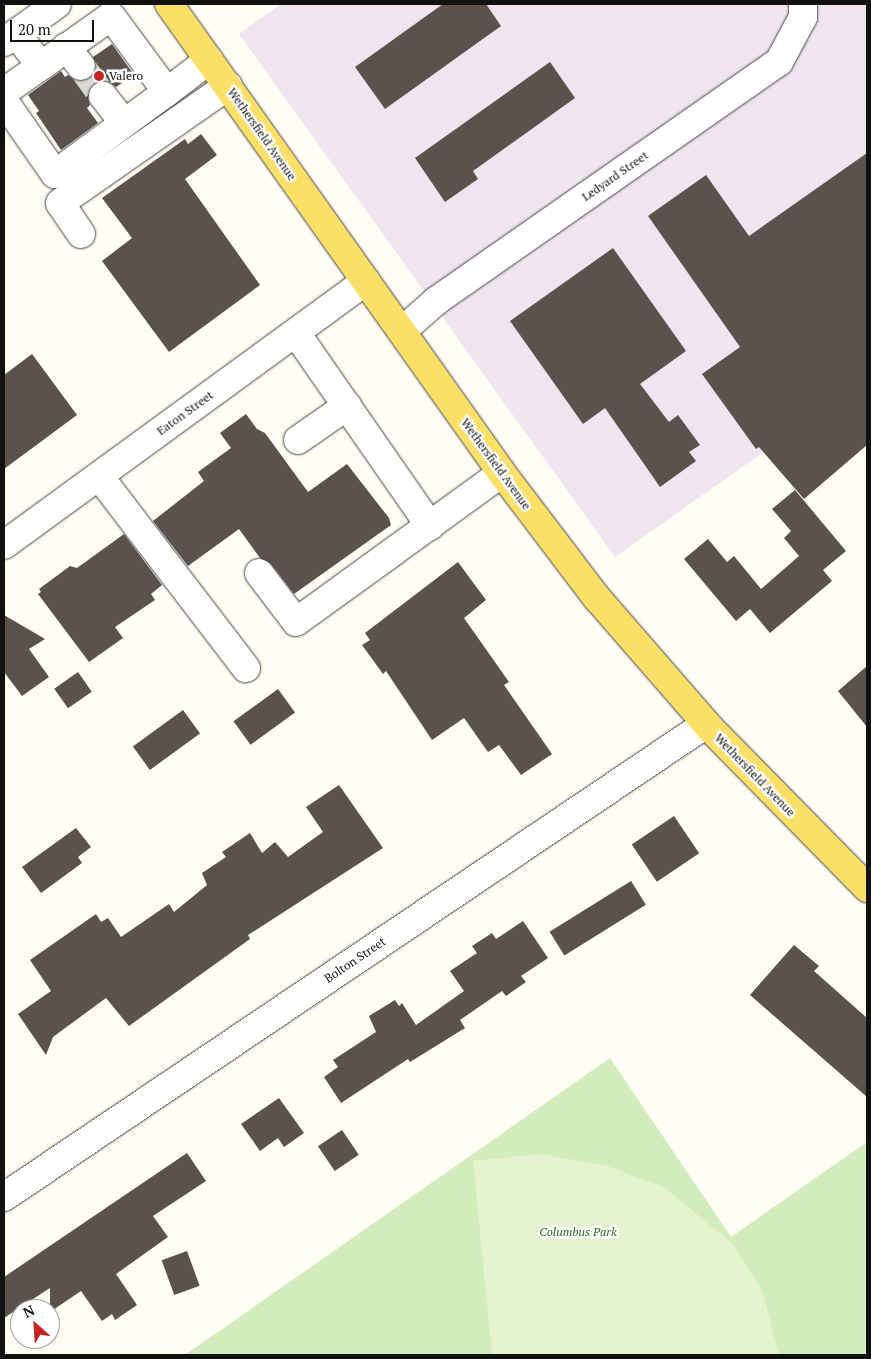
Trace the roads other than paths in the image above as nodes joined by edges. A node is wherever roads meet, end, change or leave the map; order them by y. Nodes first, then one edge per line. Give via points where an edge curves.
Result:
1 (57, 4) edge
2 (169, 4) edge
3 (803, 4) edge
4 (119, 10) edge
5 (10, 38) edge
6 (209, 60) junction
7 (41, 66) junction
8 (228, 86) junction
9 (4, 92) edge
10 (167, 92) junction
11 (103, 96) tunnel mouth
12 (4, 101) edge
13 (124, 123) junction
14 (81, 234) dead end
15 (366, 282) junction
16 (402, 331) junction
17 (296, 333) junction
18 (347, 406) junction
19 (298, 440) dead end
20 (502, 473) junction
21 (99, 476) junction
22 (430, 526) junction
23 (4, 545) edge
24 (259, 573) dead end
25 (246, 668) dead end
26 (706, 724) junction
27 (867, 888) edge
28 (4, 1198) edge

1 - 5 street
2 - 6 main road, Wethersfield Avenue
3 - 16 street, Ledyard Street via 803,17 779,62 436,301
4 - 7 street via 74,56
4 - 10 street
5 - 7 street
6 - 8 main road, Wethersfield Avenue
6 - 10 street
7 - 9 street
8 - 14 street via 60,203
8 - 15 main road, Wethersfield Avenue
10 - 13 street
11 - 13 street
12 - 13 street via 55,174
15 - 16 main road, Wethersfield Avenue
15 - 17 street, Eaton Street
16 - 20 main road, Wethersfield Avenue
17 - 18 street
17 - 21 street, Eaton Street
18 - 19 street
18 - 22 street
20 - 22 street
20 - 26 main road, Wethersfield Avenue via 598,598
21 - 23 street, Eaton Street
21 - 25 street
22 - 24 street via 296,622
26 - 27 main road, Wethersfield Avenue
26 - 28 street, Bolton Street

